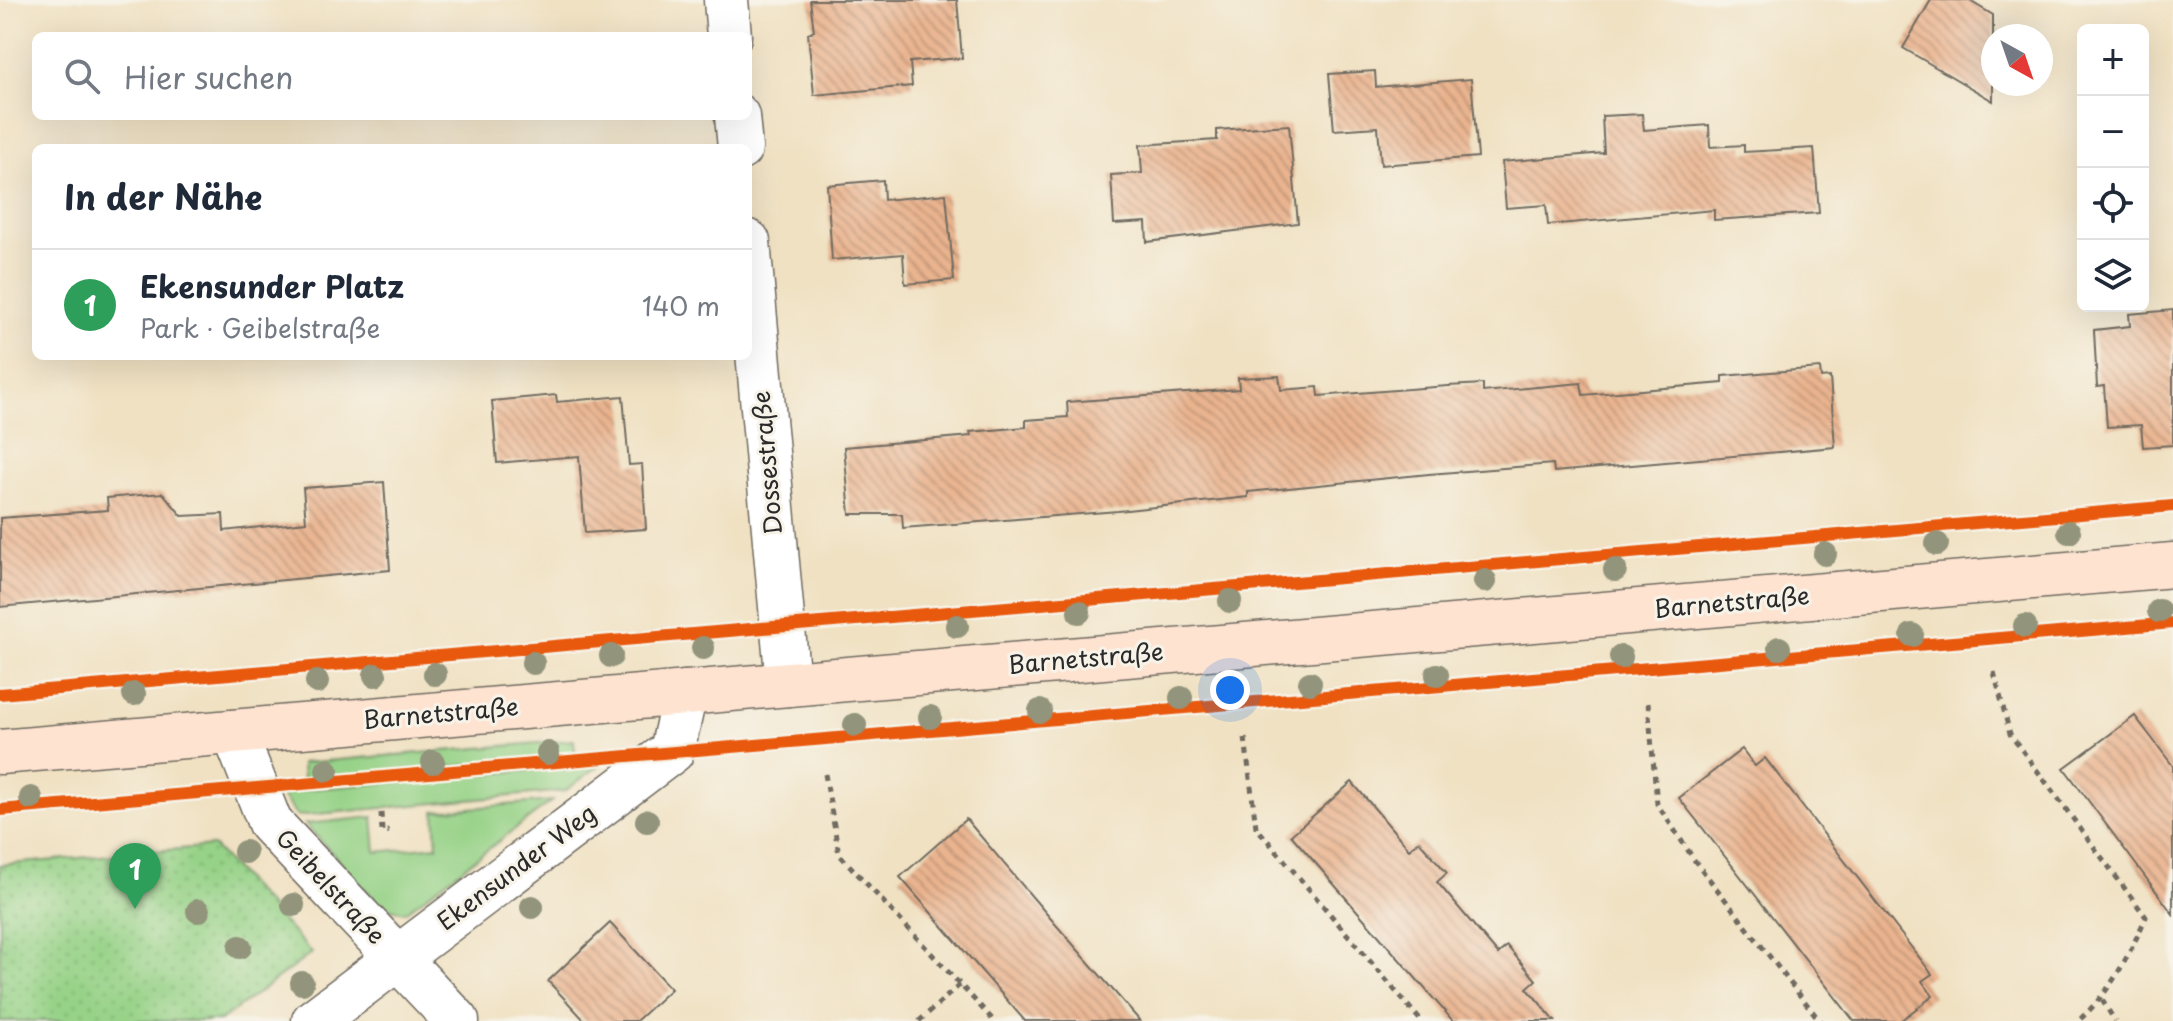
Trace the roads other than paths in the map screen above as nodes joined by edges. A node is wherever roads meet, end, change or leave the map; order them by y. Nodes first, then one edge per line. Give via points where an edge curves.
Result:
1 (726, 0) edge
2 (729, 32) edge
3 (737, 120) edge
4 (740, 144) edge
5 (752, 286) edge
6 (2173, 565) edge
7 (788, 684) junction
8 (685, 693) junction
9 (234, 732) junction
10 (0, 752) edge
11 (398, 959) junction
12 (314, 1021) edge
13 (457, 1021) edge

1 - 2 street
3 - 4 street
5 - 7 street, Dossestraße
6 - 7 street, Barnetstraße
7 - 8 street, Barnetstraße
8 - 9 street, Barnetstraße
8 - 11 street, Ekensunder Weg via 672,751
9 - 10 street, Barnetstraße
9 - 11 street, Geibelstraße via 270,823
11 - 12 street, Ekensunder Weg
11 - 13 street, Geibelstraße

